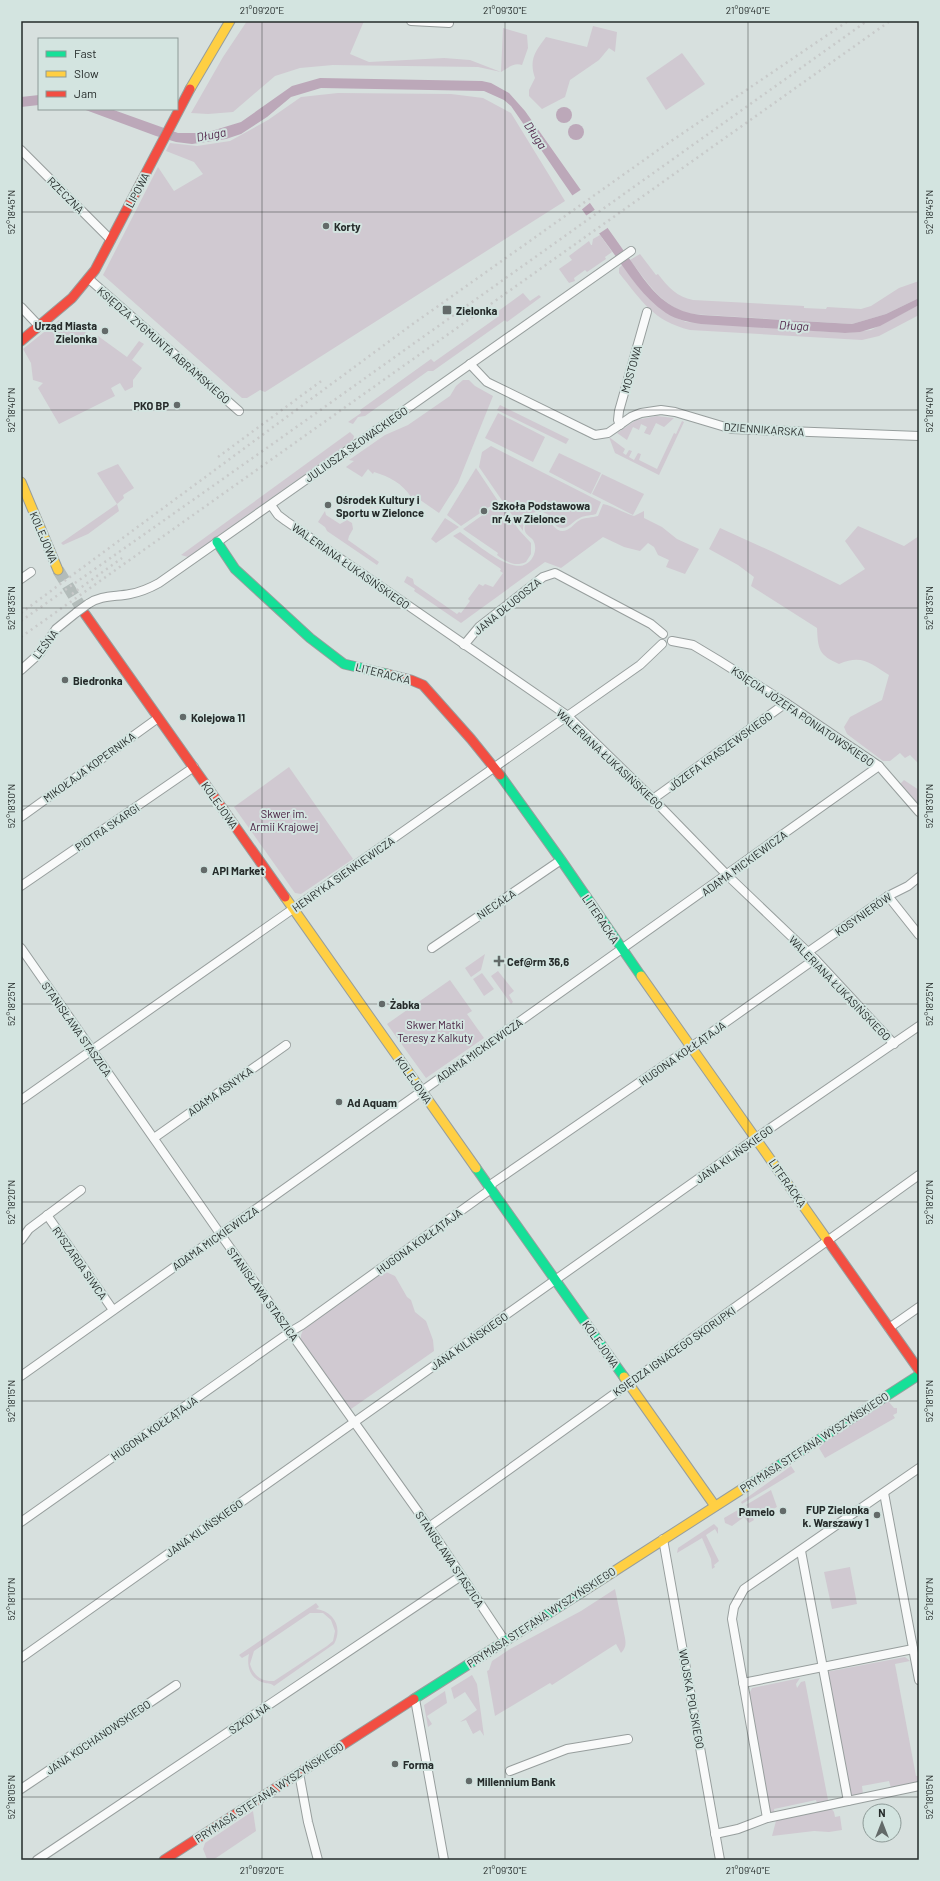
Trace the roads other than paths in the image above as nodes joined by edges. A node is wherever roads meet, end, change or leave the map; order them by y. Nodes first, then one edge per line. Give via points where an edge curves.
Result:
1 (230, 21) edge
2 (411, 21) edge
3 (449, 23) dead end
4 (21, 150) edge
5 (111, 240) junction
6 (631, 250) dead end
7 (89, 279) junction
8 (21, 307) edge
9 (647, 312) dead end
10 (39, 326) junction
11 (21, 341) edge
12 (470, 364) junction
13 (239, 411) dead end
14 (620, 425) junction
15 (919, 436) edge
16 (21, 482) edge
17 (271, 505) junction
18 (217, 542) junction
19 (58, 570) tunnel mouth
20 (31, 572) dead end
21 (21, 579) edge
22 (88, 604) joint
23 (81, 613) junction
24 (663, 634) junction
25 (672, 640) junction
26 (464, 644) junction
27 (662, 644) junction
28 (21, 670) edge
29 (786, 703) junction
30 (568, 716) junction
31 (158, 718) junction
32 (879, 766) junction
33 (194, 767) junction
34 (495, 768) junction
35 (654, 799) junction
36 (919, 812) edge
37 (21, 816) edge
38 (561, 860) junction
39 (727, 875) junction
40 (919, 877) edge
41 (21, 886) edge
42 (888, 896) junction
43 (294, 908) junction
44 (919, 936) edge
45 (21, 948) edge
46 (432, 948) dead end
47 (622, 950) junction
48 (808, 952) junction
49 (24, 958) edge
50 (814, 959) junction
51 (919, 1026) edge
52 (894, 1044) junction
53 (286, 1045) dead end
54 (691, 1047) junction
55 (92, 1050) junction
56 (422, 1091) junction
57 (21, 1100) edge
58 (154, 1138) junction
59 (756, 1138) junction
60 (919, 1174) edge
61 (490, 1187) junction
62 (81, 1190) dead end
63 (47, 1215) junction
64 (221, 1235) junction
65 (21, 1240) edge
66 (828, 1241) junction
67 (556, 1281) junction
68 (919, 1307) edge
69 (113, 1310) junction
70 (889, 1328) junction
71 (290, 1332) junction
72 (919, 1370) edge
73 (919, 1375) edge
74 (21, 1376) edge
75 (628, 1383) junction
76 (355, 1421) junction
77 (919, 1468) edge
78 (884, 1493) junction
79 (715, 1506) junction
80 (21, 1522) edge
81 (429, 1527) junction
82 (663, 1539) junction
83 (801, 1551) junction
84 (461, 1576) junction
85 (505, 1641) junction
86 (916, 1654) edge
87 (21, 1658) edge
88 (824, 1668) junction
89 (919, 1680) edge
90 (743, 1683) junction
91 (176, 1685) dead end
92 (415, 1699) junction
93 (628, 1739) dead end
94 (510, 1771) dead end
95 (299, 1773) junction
96 (919, 1786) edge
97 (21, 1789) edge
98 (846, 1801) junction
99 (767, 1818) junction
100 (715, 1834) junction
101 (37, 1860) edge
102 (164, 1860) edge
103 (318, 1860) edge
104 (444, 1860) edge
105 (720, 1860) edge

1 - 5 street, LIPOWA via 174,119
2 - 3 street
4 - 5 street, RZECZNA
5 - 7 street, LIPOWA
6 - 12 street, JULIUSZA SŁOWACKIEGO
7 - 10 street, LIPOWA via 72,298
7 - 13 street, KSIĘDZA ZYGMUNTA ABRAMSKIEGO
8 - 10 street
9 - 14 street, MOSTOWA via 619,411
10 - 11 street, LIPOWA
12 - 14 street, DZIENNIKARSKA via 487,382 592,434 604,434
12 - 17 street, JULIUSZA SŁOWACKIEGO
14 - 15 street, DZIENNIKARSKA via 641,413 661,410 732,428
16 - 19 street, KOLEJOWA
17 - 18 street, JULIUSZA SŁOWACKIEGO
17 - 26 street, WALERIANA ŁUKASIŃSKIEGO via 286,521
18 - 22 street, JULIUSZA SŁOWACKIEGO via 159,583 144,590 108,596
18 - 34 street, LITERACKA via 235,569 310,638 344,664 423,685
20 - 21 street
22 - 23 street, LEŚNA, bridge
23 - 28 street, LEŚNA via 56,629 40,653
23 - 31 street, KOLEJOWA
24 - 25 street via 669,634
24 - 26 street, JANA DŁUGOSZA via 651,624 555,574 543,577 479,627
24 - 27 street via 660,639
25 - 27 street via 668,645
25 - 29 street, KSIĘCIA JÓZEFA PONIATOWSKIEGO via 699,648
26 - 30 street, WALERIANA ŁUKASIŃSKIEGO
27 - 30 street, HENRYKA SIENKIEWICZA via 640,665
29 - 32 street, KSIĘCIA JÓZEFA PONIATOWSKIEGO
29 - 35 street, JÓZEFA KRASZEWSKIEGO
30 - 34 street, HENRYKA SIENKIEWICZA
30 - 35 street, WALERIANA ŁUKASIŃSKIEGO
31 - 33 street, KOLEJOWA
31 - 37 street, MIKOŁAJA KOPERNIKA
32 - 36 street, KSIĘCIA JÓZEFA PONIATOWSKIEGO
32 - 39 street, ADAMA MICKIEWICZA
33 - 41 street, PIOTRA SKARGI
33 - 43 street, KOLEJOWA
34 - 38 street, LITERACKA
34 - 43 street, HENRYKA SIENKIEWICZA
35 - 39 street, WALERIANA ŁUKASIŃSKIEGO
38 - 46 street, NIECAŁA
38 - 47 street, LITERACKA
39 - 47 street, ADAMA MICKIEWICZA
39 - 48 street, WALERIANA ŁUKASIŃSKIEGO
40 - 42 street, KOSYNIERÓW
42 - 44 street
42 - 48 street, KOSYNIERÓW
43 - 55 street, HENRYKA SIENKIEWICZA
43 - 56 street, KOLEJOWA
45 - 49 street, STANISŁAWA STASZICA
47 - 54 street, LITERACKA
47 - 56 street, ADAMA MICKIEWICZA
48 - 50 street, WALERIANA ŁUKASIŃSKIEGO
49 - 55 street, STANISŁAWA STASZICA
50 - 52 street, WALERIANA ŁUKASIŃSKIEGO
50 - 54 street, HUGONA KOŁŁĄTAJA
51 - 52 street, JANA KILIŃSKIEGO
52 - 59 street, JANA KILIŃSKIEGO
53 - 58 street, ADAMA ASNYKA
54 - 59 street, LITERACKA
54 - 61 street, HUGONA KOŁŁĄTAJA
55 - 57 street, HENRYKA SIENKIEWICZA
55 - 58 street, STANISŁAWA STASZICA
56 - 61 street, KOLEJOWA
56 - 64 street, ADAMA MICKIEWICZA
58 - 64 street, STANISŁAWA STASZICA
59 - 66 street, LITERACKA
59 - 67 street, JANA KILIŃSKIEGO
60 - 66 street, KSIĘDZA IGNACEGO SKORUPKI
61 - 67 street, KOLEJOWA
61 - 71 street, HUGONA KOŁŁĄTAJA via 474,1202
62 - 63 street
63 - 65 street via 28,1228
63 - 69 street, RYSZARDA SIWCA
64 - 69 street, ADAMA MICKIEWICZA
64 - 71 street, STANISŁAWA STASZICA
66 - 70 street, LITERACKA
66 - 75 street, KSIĘDZA IGNACEGO SKORUPKI
67 - 75 street, KOLEJOWA
67 - 76 street, JANA KILIŃSKIEGO
68 - 70 street
69 - 74 street, ADAMA MICKIEWICZA
70 - 72 street, LITERACKA
71 - 76 street, STANISŁAWA STASZICA
71 - 80 street, HUGONA KOŁŁĄTAJA
73 - 79 street, PRYMASA STEFANA WYSZYŃSKIEGO
75 - 79 street, KOLEJOWA
75 - 81 street, KSIĘDZA IGNACEGO SKORUPKI
76 - 81 street, STANISŁAWA STASZICA
76 - 87 street, JANA KILIŃSKIEGO
77 - 78 street
78 - 83 street
78 - 86 street
79 - 82 street, PRYMASA STEFANA WYSZYŃSKIEGO
81 - 84 street, STANISŁAWA STASZICA
82 - 85 street, PRYMASA STEFANA WYSZYŃSKIEGO
82 - 100 street, WOJSKA POLSKIEGO
83 - 88 street
83 - 90 street via 744,1589 734,1607 732,1619
84 - 85 street, STANISŁAWA STASZICA
84 - 101 street, SZKOLNA
85 - 92 street, PRYMASA STEFANA WYSZYŃSKIEGO
86 - 88 street
86 - 89 street
88 - 90 street
88 - 98 street
90 - 99 street
91 - 97 street, JANA KOCHANOWSKIEGO
92 - 95 street, PRYMASA STEFANA WYSZYŃSKIEGO
92 - 104 street
93 - 94 street via 567,1749
95 - 102 street, PRYMASA STEFANA WYSZYŃSKIEGO
95 - 103 street
96 - 98 street
98 - 99 street
99 - 100 street
100 - 105 street, WOJSKA POLSKIEGO

